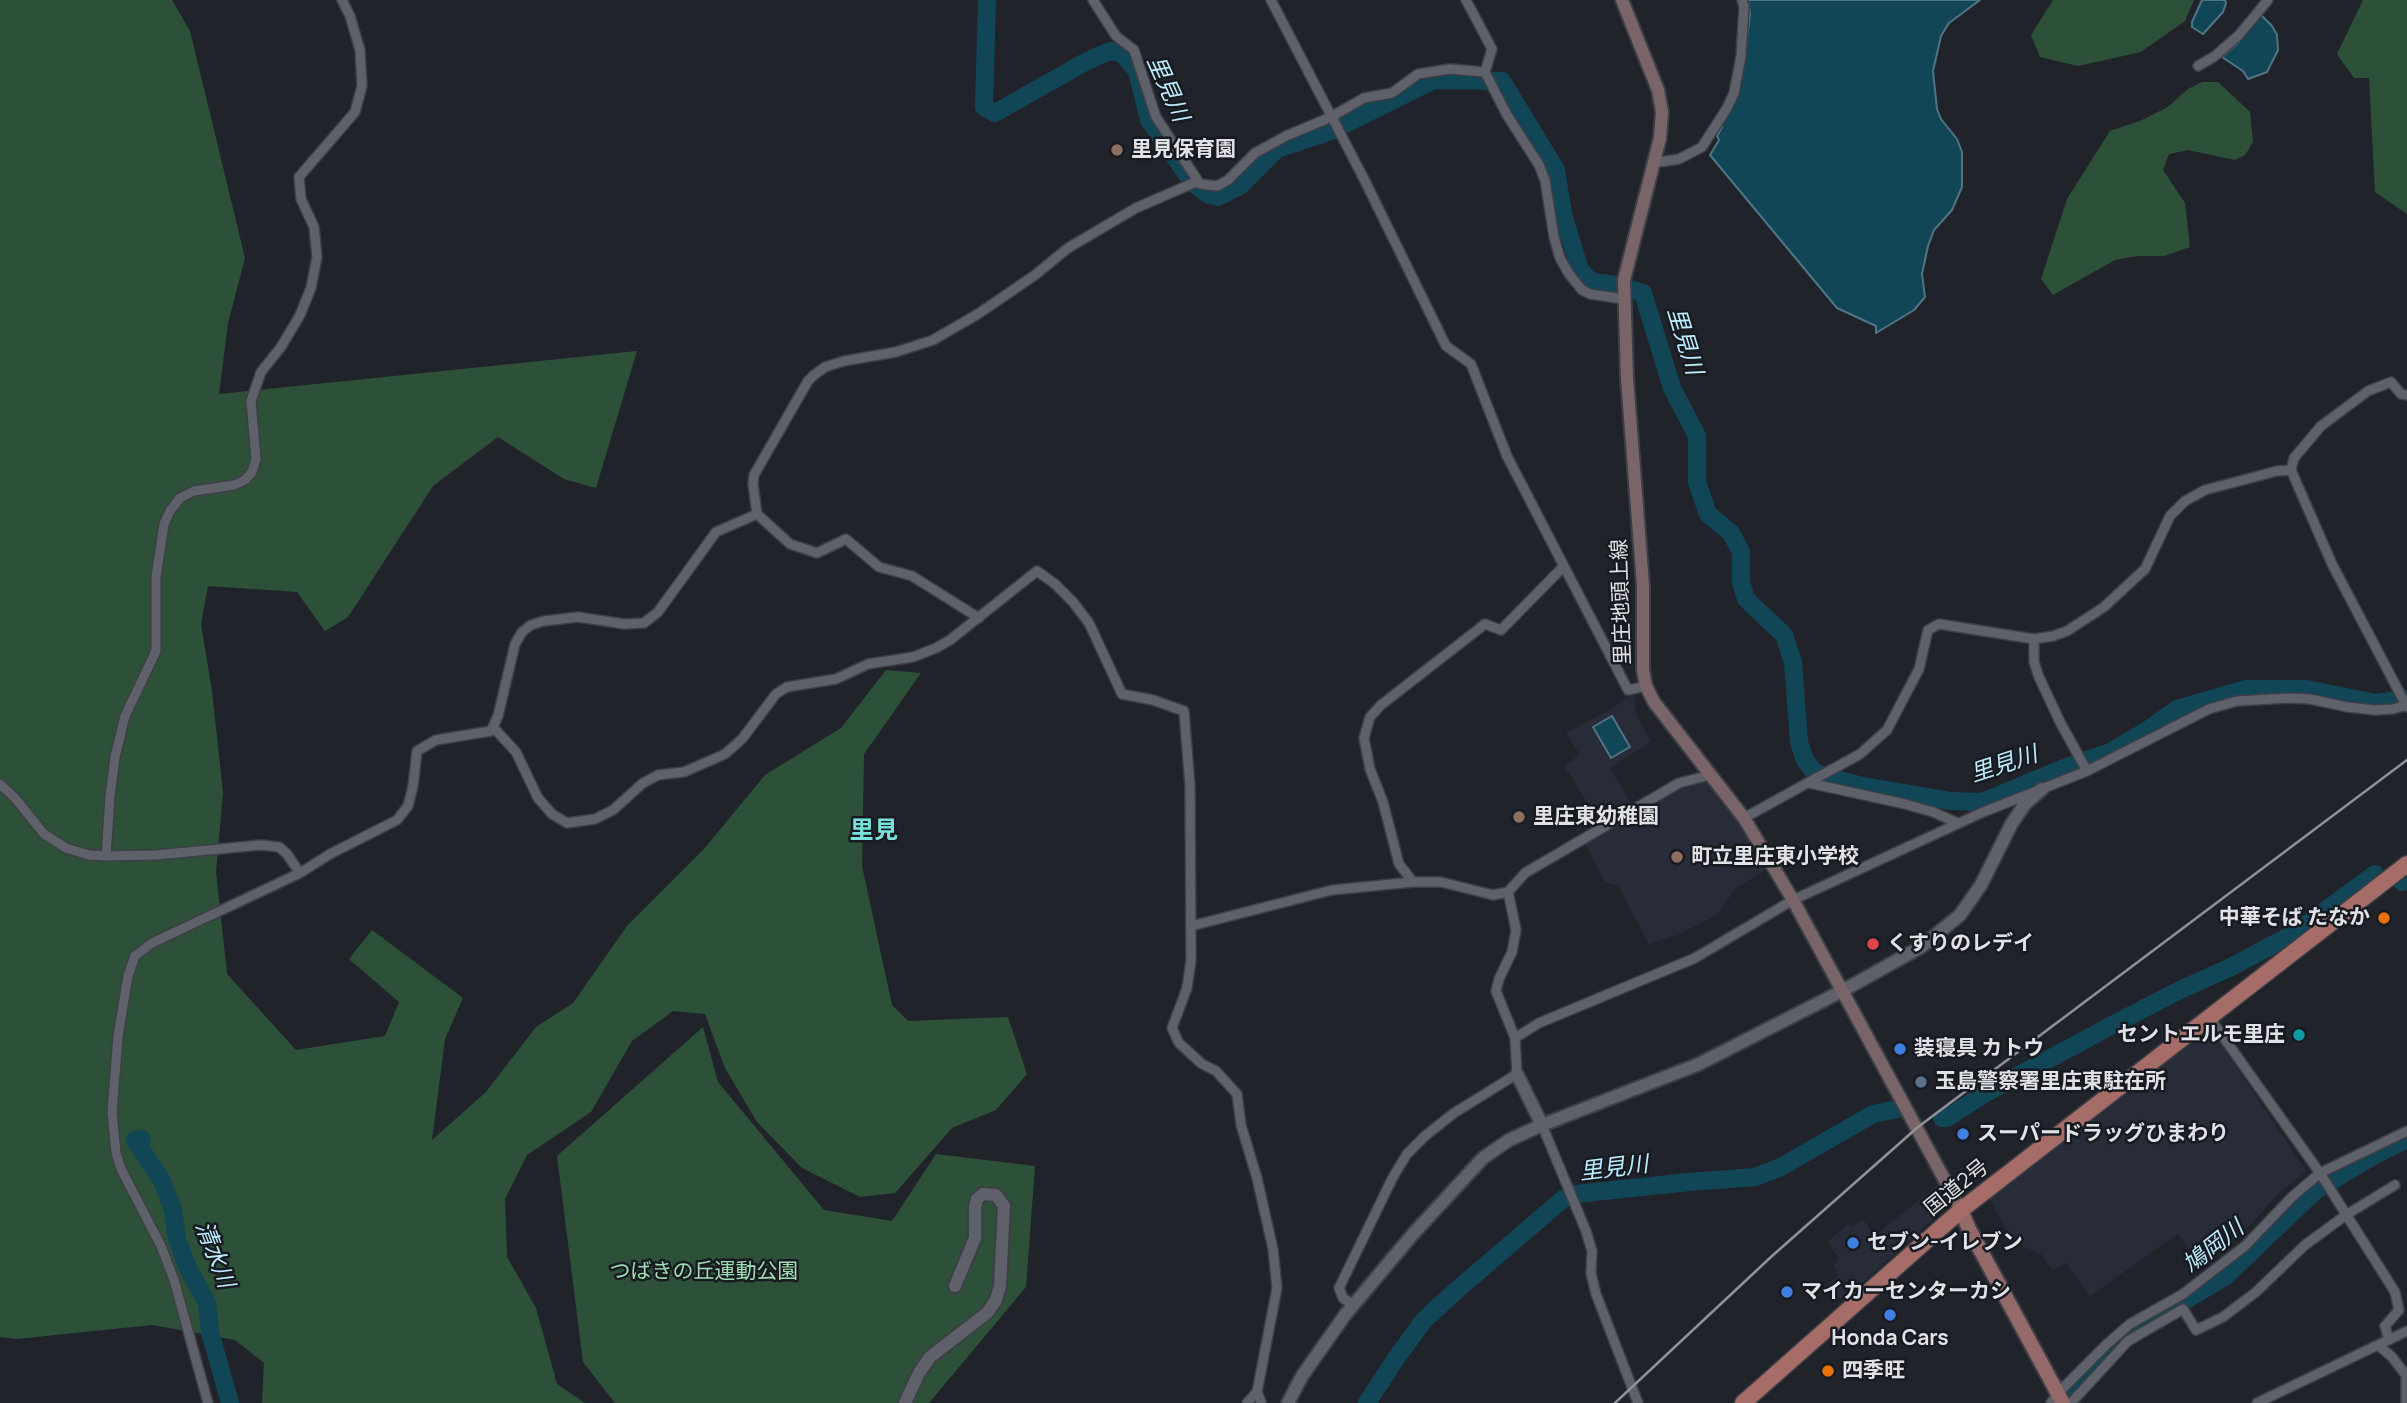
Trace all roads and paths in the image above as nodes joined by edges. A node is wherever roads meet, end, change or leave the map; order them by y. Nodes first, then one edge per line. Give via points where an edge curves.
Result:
1 (342, 0) edge
2 (1093, 0) edge
3 (1271, 0) edge
4 (1466, 0) edge
5 (1622, 0) edge
6 (1742, 0) edge
7 (2268, 0) edge
8 (2198, 65) dead end
9 (1485, 73) junction
10 (1331, 117) junction
11 (1653, 163) junction
12 (1198, 181) junction
13 (1624, 291) junction
14 (2407, 395) edge
15 (2291, 470) junction
16 (757, 514) junction
17 (1563, 567) junction
18 (979, 618) junction
19 (2034, 639) junction
20 (1646, 686) junction
21 (2407, 706) edge
22 (493, 727) junction
23 (2087, 771) junction
24 (1710, 775) junction
25 (1811, 782) junction
26 (0, 784) edge
27 (2042, 789) junction
28 (1744, 818) junction
29 (1958, 823) junction
30 (106, 856) junction
31 (2407, 864) edge
32 (300, 873) junction
33 (1413, 882) junction
34 (1508, 892) junction
35 (1793, 900) junction
36 (1191, 926) junction
37 (1842, 991) junction
38 (2209, 1017) junction
39 (1515, 1038) junction
40 (1517, 1074) junction
41 (1542, 1125) junction
42 (2407, 1131) edge
43 (2320, 1173) junction
44 (2395, 1185) dead end
45 (1961, 1210) junction
46 (2346, 1215) junction
47 (955, 1286) dead end
48 (1353, 1306) junction
49 (2407, 1331) edge
50 (2389, 1340) junction
51 (2378, 1345) junction
52 (1257, 1392) junction
53 (2057, 1400) edge
54 (208, 1403) edge
55 (905, 1403) edge
56 (1247, 1403) edge
57 (1261, 1403) edge
58 (1287, 1403) edge
59 (1638, 1403) edge
60 (1743, 1403) edge
61 (2071, 1403) edge
62 (2258, 1403) edge
63 (2406, 1403) edge

1 - 30 street via 360,50 362,86 355,112 299,177 301,199 314,227 317,257 311,288 281,347 261,372 251,401 256,458 252,472 234,485 194,491 180,498 164,524 156,577 156,652 124,716 115,757
2 - 12 street via 1116,36 1134,50 1156,117
3 - 10 street
4 - 9 street via 1492,49
5 - 11 main road, 里庄地頭上線 via 1661,102 1660,138
6 - 11 street via 1741,56 1727,108 1702,147 1679,159
7 - 8 street via 2239,35
9 - 10 street via 1450,69 1418,74 1392,93 1364,98
9 - 13 street via 1539,165 1554,237 1569,274 1590,294
10 - 12 street via 1255,153 1217,186
10 - 17 street via 1446,346 1471,364 1507,456
11 - 13 main road, 里庄地頭上線
12 - 16 street via 1136,208 1068,248 978,314 933,340 844,361 814,375 754,475
13 - 20 main road, 里庄地頭上線
14 - 15 street via 2391,382 2368,391 2321,426 2294,458
15 - 19 street via 2205,490 2185,501 2170,516 2146,569 2128,587 2067,631
15 - 21 street via 2332,564
16 - 18 street via 790,544 817,553 846,539 879,567 912,576
16 - 22 street via 716,532 658,612 644,623 578,617 544,621 522,632
17 - 20 street via 1628,690
17 - 33 street via 1502,629 1485,624 1370,717 1364,738 1370,769 1399,864
18 - 22 street via 950,640 914,657 869,664 836,679 787,687 725,754 692,769 658,775 595,819 567,823 552,814 538,798 516,752
18 - 36 street via 1037,571 1073,601 1089,623 1122,694 1184,712 1190,786
19 - 23 street via 2039,677
19 - 25 street via 1939,624 1928,630 1919,669 1887,730 1860,754
20 - 24 main road, 里庄地頭上線
21 - 23 street via 2375,710 2310,699 2238,701 2193,716
22 - 32 street via 436,740 416,751 408,806 397,820
23 - 27 street
24 - 28 main road, 里庄地頭上線
24 - 34 street via 1667,790 1525,873
25 - 28 street
25 - 29 street via 1905,804
26 - 30 street via 44,834 66,848
27 - 29 street
27 - 37 street via 2012,822 1981,885 1960,915 1921,947
28 - 35 main road, 里庄地頭上線
29 - 35 street
30 - 32 street via 261,845 279,847
31 - 38 highway, 国道2号
32 - 54 street via 152,943 135,956 128,976 112,1112 117,1153 174,1280
33 - 34 street via 1441,882 1493,895
33 - 36 street via 1332,890
34 - 39 street via 1516,930 1496,991
35 - 37 main road, 里庄地頭上線
35 - 39 street via 1695,958 1539,1023
36 - 52 street via 1189,977 1172,1027 1179,1043 1237,1094 1273,1250 1277,1288
37 - 41 street via 1699,1064
37 - 45 main road, 里庄地頭上線
38 - 43 street
38 - 45 highway, 国道2号
39 - 40 street
40 - 41 street
40 - 48 street via 1454,1113 1408,1154 1339,1288
41 - 48 street via 1483,1158
41 - 59 street via 1586,1231 1596,1294
42 - 43 street
43 - 46 street
43 - 53 street via 2245,1246 2183,1294 2130,1324
44 - 46 street
45 - 53 main road
45 - 60 highway, 国道2号
46 - 50 street via 2395,1292 2399,1310 2385,1326
46 - 61 street via 2305,1244 2223,1317 2196,1331 2183,1309 2128,1340
47 - 55 street via 975,1238 977,1199 983,1194 996,1195 1004,1206 996,1300 987,1313 930,1357
48 - 58 street
49 - 50 street
50 - 51 street
51 - 62 street
51 - 63 street via 2406,1375
52 - 56 street
52 - 57 street

